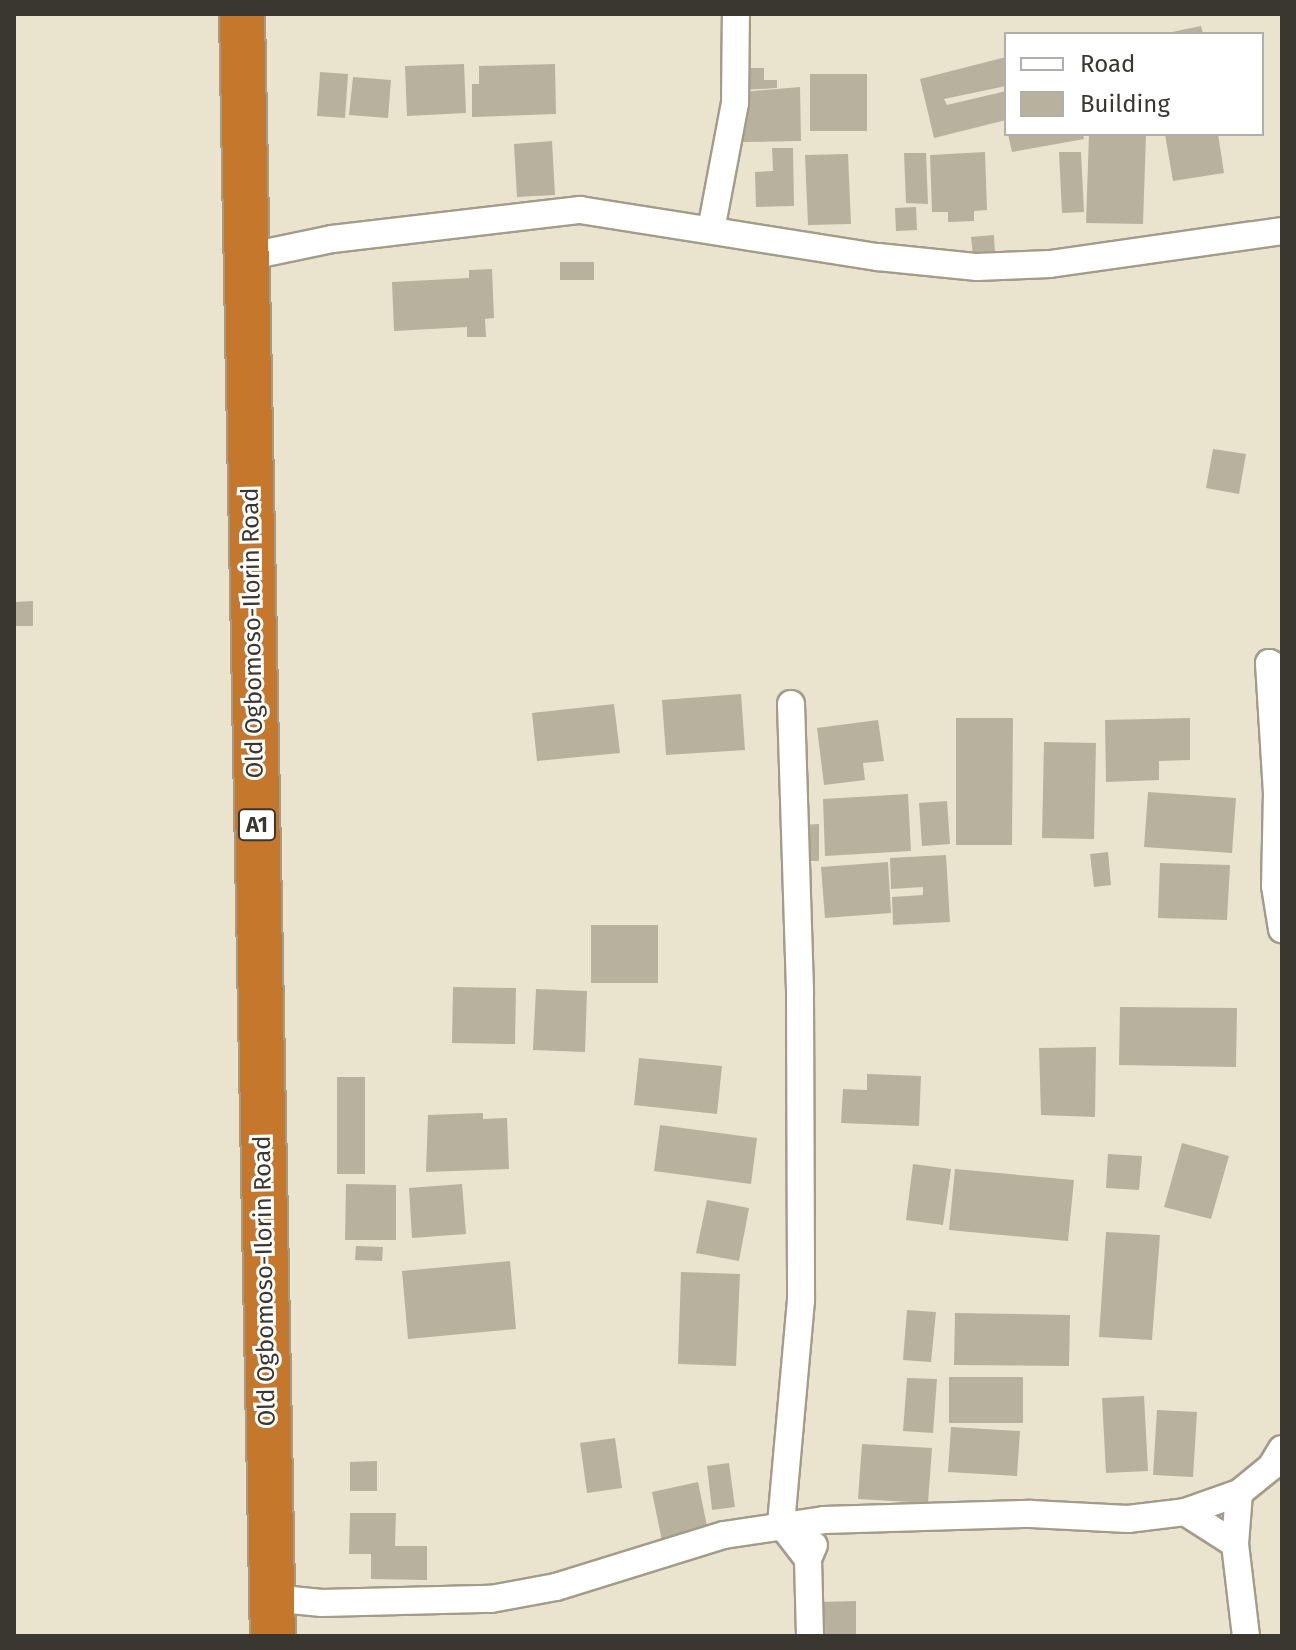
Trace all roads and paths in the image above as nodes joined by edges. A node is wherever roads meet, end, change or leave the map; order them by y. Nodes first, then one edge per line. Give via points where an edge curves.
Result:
1 (242, 14) edge
2 (736, 14) edge
3 (711, 230) junction
4 (1282, 231) edge
5 (246, 257) junction
6 (1282, 669) edge
7 (791, 704) dead end
8 (1282, 929) edge
9 (1278, 1461) edge
10 (1239, 1493) junction
11 (1185, 1512) junction
12 (824, 1520) junction
13 (781, 1524) junction
14 (1235, 1544) junction
15 (808, 1559) junction
16 (272, 1617) edge
17 (810, 1636) edge
18 (1246, 1636) edge

1 - 5 highway, Old Ogbomoso-Ilorin Road / A1
2 - 3 street via 735,103
3 - 4 street via 977,267 1050,264
3 - 5 street via 580,210 544,211 332,239
5 - 16 highway, Old Ogbomoso-Ilorin Road / A1
6 - 8 street via 1269,663 1277,792 1275,886
7 - 13 street via 800,994 796,1144 801,1300
9 - 10 street
10 - 11 street
10 - 14 street
11 - 12 street via 1128,1519 1031,1514
11 - 14 street
12 - 13 street
12 - 15 street
13 - 15 street
13 - 16 street via 724,1535 556,1587 491,1599 322,1603
14 - 18 street
15 - 17 street

